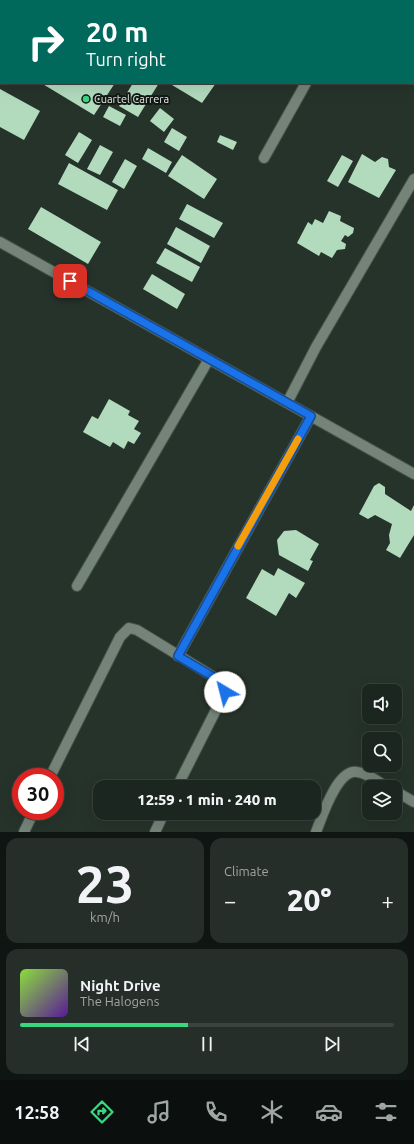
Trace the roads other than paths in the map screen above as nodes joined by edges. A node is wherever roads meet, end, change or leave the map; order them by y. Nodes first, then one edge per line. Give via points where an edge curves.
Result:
1 (305, 84) edge
2 (264, 158) dead end
3 (414, 179) edge
4 (0, 242) edge
5 (209, 359) junction
6 (288, 402) junction
7 (311, 416) junction
8 (414, 474) edge
9 (77, 586) dead end
10 (178, 656) junction
11 (54, 768) edge
12 (181, 780) edge
13 (375, 780) edge
14 (402, 796) edge
15 (414, 802) edge
16 (30, 820) edge
17 (161, 820) edge
18 (24, 832) edge
19 (155, 832) edge
20 (316, 832) edge

1 - 2 street
3 - 6 street via 316,346
4 - 5 street
5 - 6 street
5 - 9 street
6 - 7 street
7 - 8 street
7 - 10 street
10 - 11 street via 137,630 129,628 120,637
10 - 12 street via 222,682 225,692
13 - 20 street via 356,772 347,773 339,780
14 - 15 street
16 - 18 street
17 - 19 street

